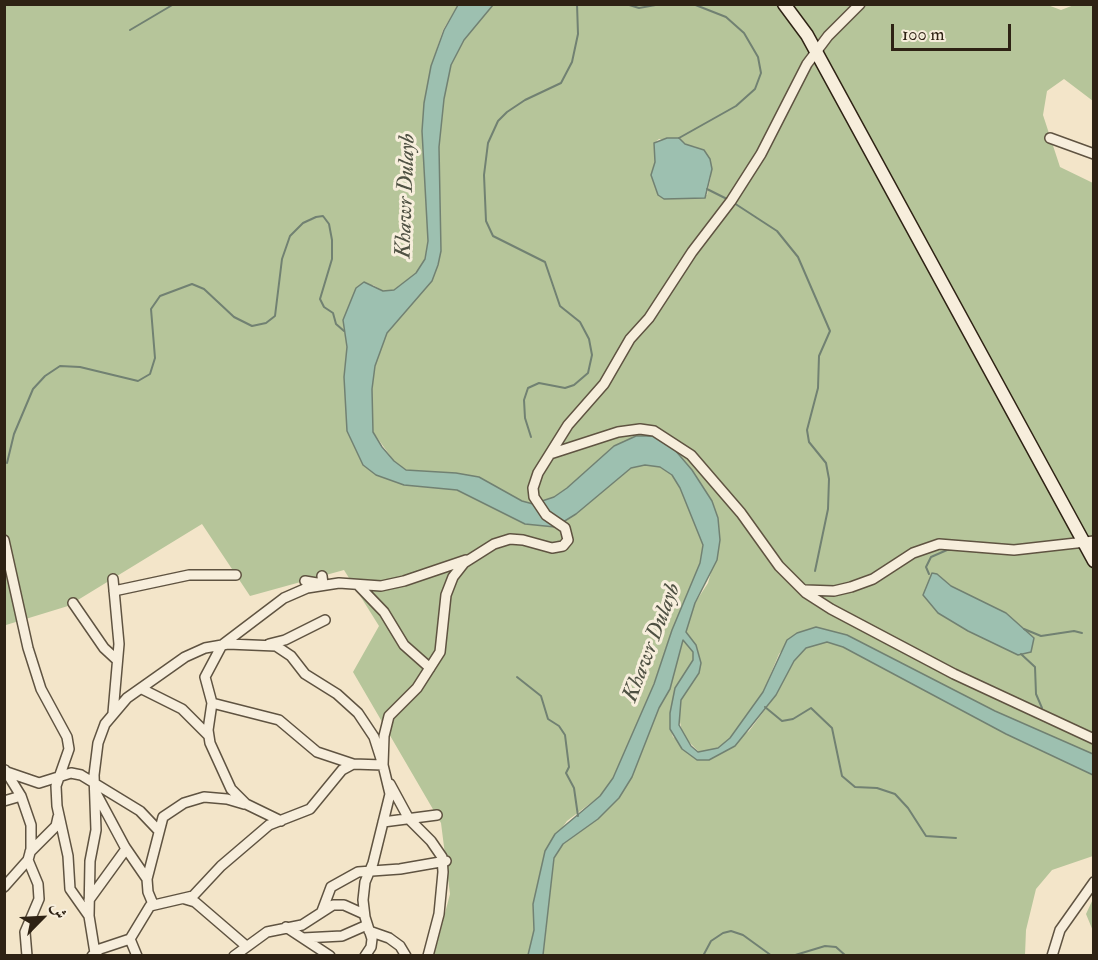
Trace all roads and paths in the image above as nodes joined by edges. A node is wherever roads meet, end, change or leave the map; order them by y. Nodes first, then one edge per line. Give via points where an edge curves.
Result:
1 (784, 4) edge
2 (860, 4) edge
3 (816, 52) junction
4 (1050, 138) dead end
5 (1094, 154) edge
6 (550, 454) junction
7 (4, 540) edge
8 (1089, 542) edge
9 (468, 560) junction
10 (1094, 561) edge
11 (236, 575) dead end
12 (113, 579) dead end
13 (323, 580) junction
14 (305, 581) dead end
15 (357, 585) junction
16 (802, 590) junction
17 (114, 591) junction
18 (73, 603) dead end
19 (325, 620) dead end
20 (222, 645) junction
21 (267, 645) junction
22 (117, 660) junction
23 (430, 668) junction
24 (142, 688) junction
25 (212, 704) junction
26 (113, 713) junction
27 (209, 736) junction
28 (1094, 739) edge
29 (353, 764) junction
30 (383, 765) junction
31 (5, 771) edge
32 (58, 778) junction
33 (387, 779) junction
34 (94, 786) junction
35 (21, 796) junction
36 (4, 801) edge
37 (246, 804) junction
38 (437, 814) dead end
39 (59, 815) junction
40 (409, 819) junction
41 (281, 821) junction
42 (383, 822) junction
43 (159, 831) junction
44 (126, 849) junction
45 (29, 856) junction
46 (444, 862) junction
47 (370, 869) junction
48 (18, 873) junction
49 (4, 877) edge
50 (147, 879) junction
51 (1094, 882) edge
52 (4, 887) edge
53 (182, 898) junction
54 (88, 900) junction
55 (153, 904) junction
56 (322, 911) junction
57 (364, 914) junction
58 (89, 916) junction
59 (286, 927) junction
60 (368, 928) junction
61 (303, 938) junction
62 (130, 939) junction
63 (245, 945) junction
64 (94, 954) edge
65 (27, 956) edge
66 (137, 956) edge
67 (234, 956) edge
68 (330, 956) edge
69 (365, 956) edge
70 (406, 956) edge
71 (428, 956) edge
72 (1052, 956) edge

1 - 3 main road
2 - 3 street
3 - 6 street via 731,201 630,339 604,384 568,425
3 - 8 main road
4 - 5 street
6 - 9 street via 538,473 534,497 546,514 565,528 568,540 563,546 552,548 510,539
6 - 16 street via 618,432 654,431 691,456
7 - 32 street via 41,689 67,737 69,749
8 - 10 main road
8 - 16 street via 1014,550 939,544 913,553 873,579 851,587
9 - 15 street via 404,581 381,586
9 - 23 street via 453,577 446,595 440,652
11 - 17 street via 189,575
12 - 17 street
13 - 14 street
13 - 15 street
13 - 20 street via 284,598
15 - 23 street via 384,612 404,645
16 - 28 street via 954,674
17 - 22 street
18 - 22 street
19 - 21 street
20 - 21 street
20 - 24 street via 185,657
20 - 25 street via 205,677
21 - 30 street via 291,656 305,674 358,713 374,737
22 - 26 street
23 - 30 street via 417,688 389,716
24 - 26 street
24 - 27 street via 182,709
25 - 27 street
25 - 29 street via 279,720 316,752
26 - 34 street via 98,743
27 - 37 street via 231,789
29 - 30 street
29 - 41 street via 342,770 310,809
30 - 33 street
31 - 32 street via 39,783
31 - 35 street
32 - 34 street via 70,773
32 - 39 street
33 - 40 street
33 - 42 street via 390,794
34 - 43 street via 140,811
34 - 44 street
34 - 54 street via 96,830
35 - 36 street
35 - 45 street via 31,825
37 - 41 street
37 - 43 street via 204,797 184,803 163,817
38 - 40 street
39 - 45 street via 56,826
39 - 58 street via 70,889
40 - 42 street
40 - 46 street
41 - 53 street via 269,825 193,896
42 - 47 street
43 - 50 street
44 - 50 street
44 - 54 street
45 - 48 street
45 - 65 street via 39,899 25,932
46 - 47 street
46 - 71 street via 439,914
47 - 56 street via 342,878 331,887
47 - 57 street
48 - 49 street
48 - 52 street
50 - 55 street
51 - 72 street via 1060,930
53 - 55 street
53 - 63 street via 195,902
54 - 58 street
55 - 62 street via 144,912
56 - 57 street via 344,905
56 - 59 street via 302,925
57 - 60 street
58 - 64 street
59 - 61 street
59 - 63 street via 267,932
60 - 61 street via 342,936
60 - 69 street via 371,947
60 - 70 street via 400,946
61 - 68 street
62 - 64 street
62 - 66 street
63 - 67 street

